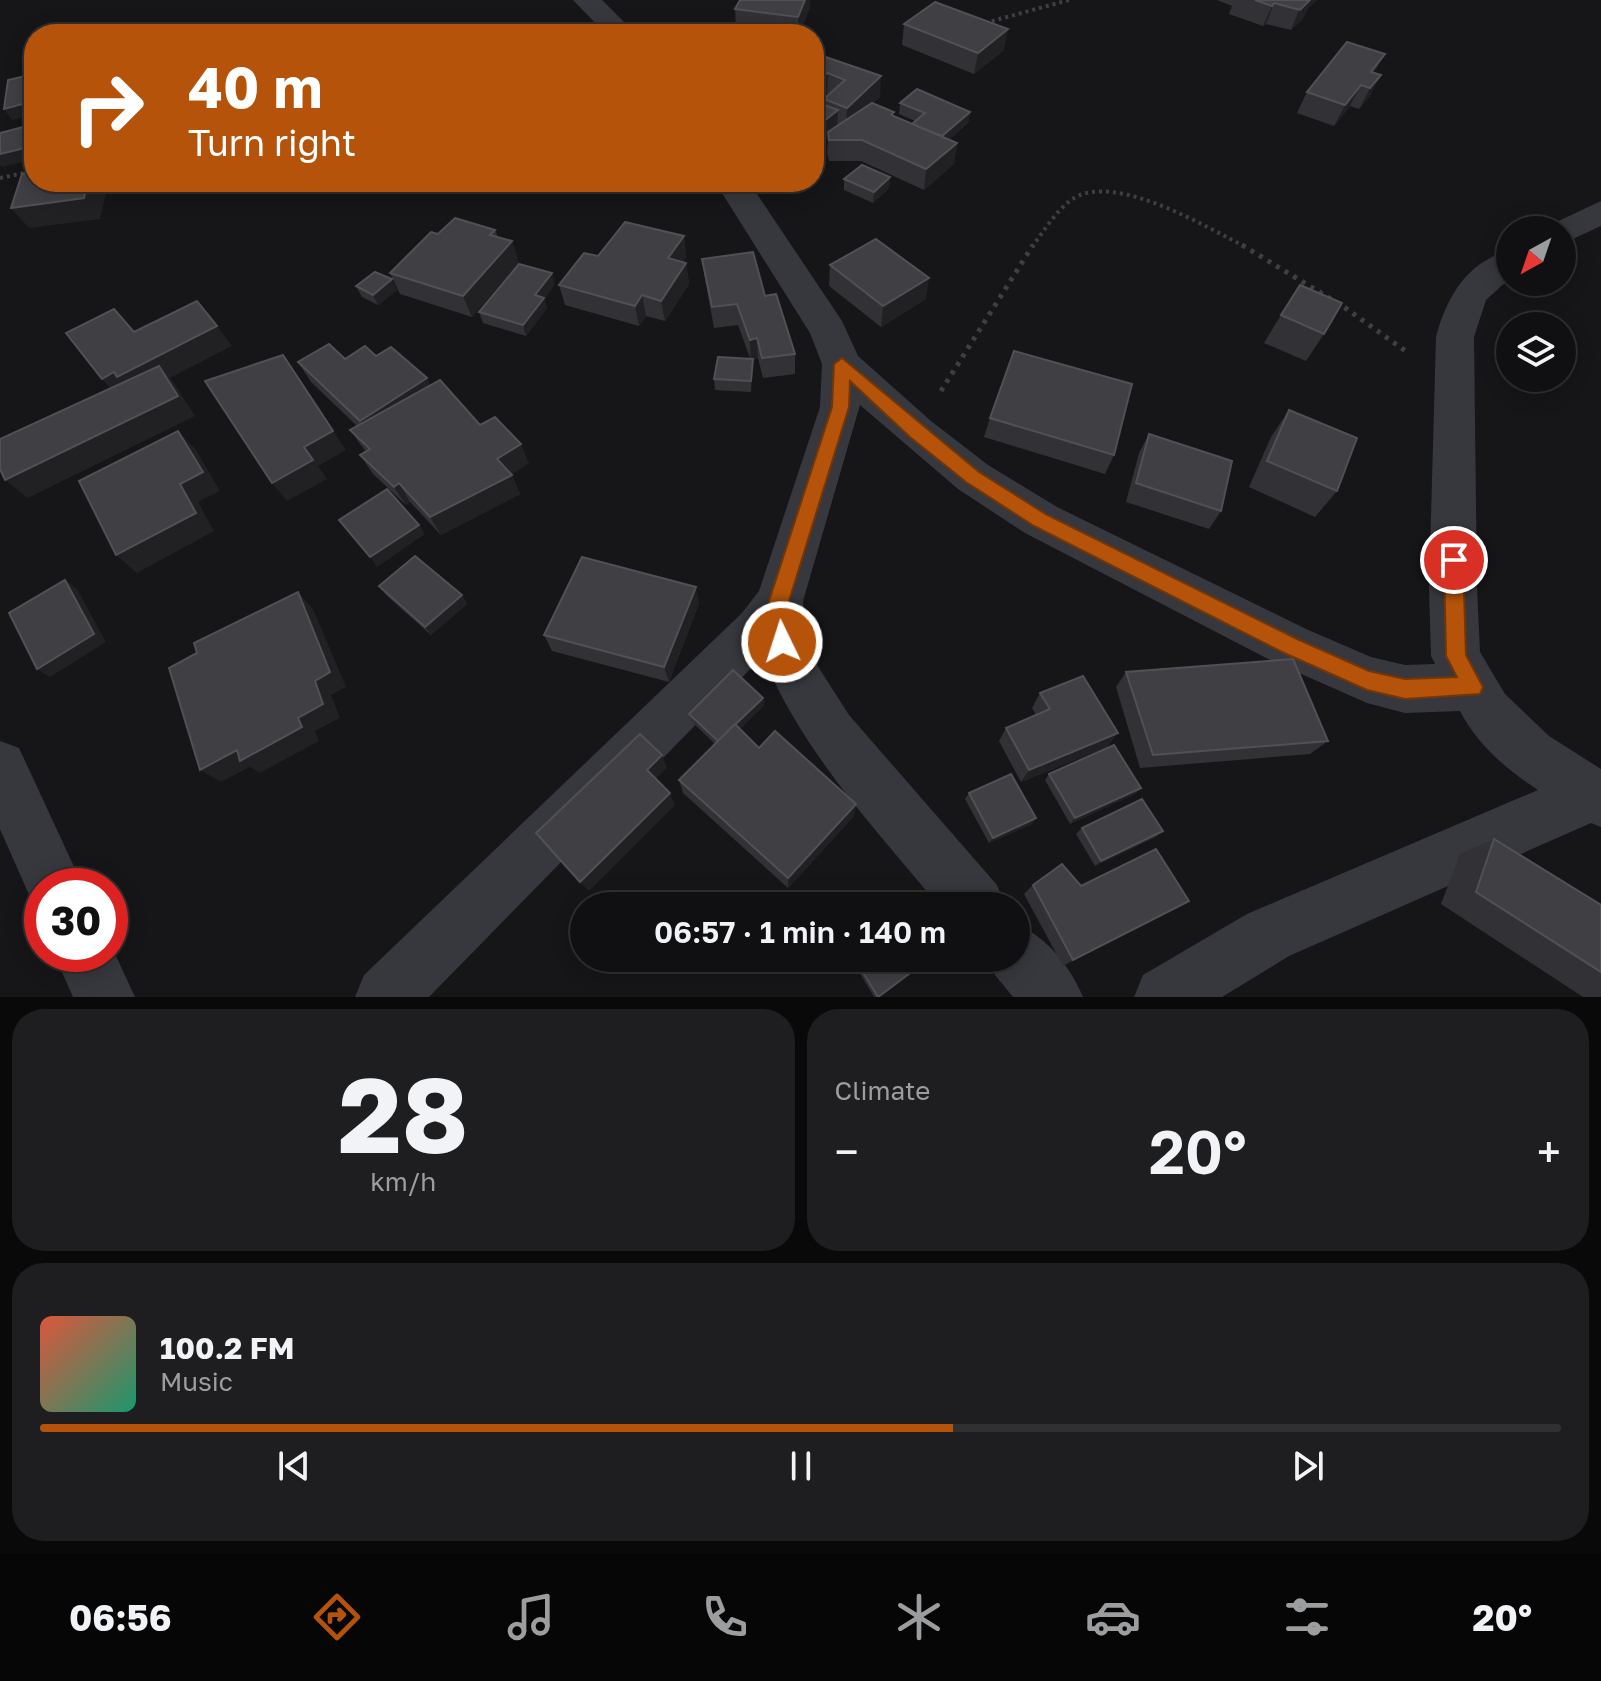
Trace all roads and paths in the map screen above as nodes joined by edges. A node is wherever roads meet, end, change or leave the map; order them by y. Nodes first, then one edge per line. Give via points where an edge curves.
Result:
1 (586, 0) edge
2 (1069, 0) edge
3 (985, 23) edge
4 (611, 24) edge
5 (24, 173) edge
6 (0, 178) edge
7 (738, 192) edge
8 (1601, 212) edge
9 (1576, 225) edge
10 (1496, 272) edge
11 (842, 364) junction
12 (1457, 394) junction
13 (916, 432) junction
14 (779, 601) junction
15 (1473, 687) junction
16 (0, 767) edge
17 (1596, 798) edge
18 (46, 868) edge
19 (964, 892) edge
20 (1030, 971) edge
21 (92, 972) edge
22 (104, 997) edge
23 (386, 997) edge
24 (1052, 997) edge
25 (1165, 997) edge

1 - 4 street
2 - 3 path
5 - 6 path
7 - 11 street via 828,331
8 - 9 street
10 - 12 street via 1473,288 1462,307 1455,337
11 - 13 street
11 - 14 street via 840,407
12 - 13 path via 1378,327 1252,250 1132,194 1101,189 1081,194 1058,212
12 - 15 street via 1456,656
13 - 15 street via 1041,520 1289,645 1367,680 1405,689
14 - 19 street via 782,642 831,733
14 - 23 street via 759,628
15 - 17 street via 1487,711 1530,754
16 - 18 street
17 - 25 street via 1268,935
20 - 24 street
21 - 22 street

